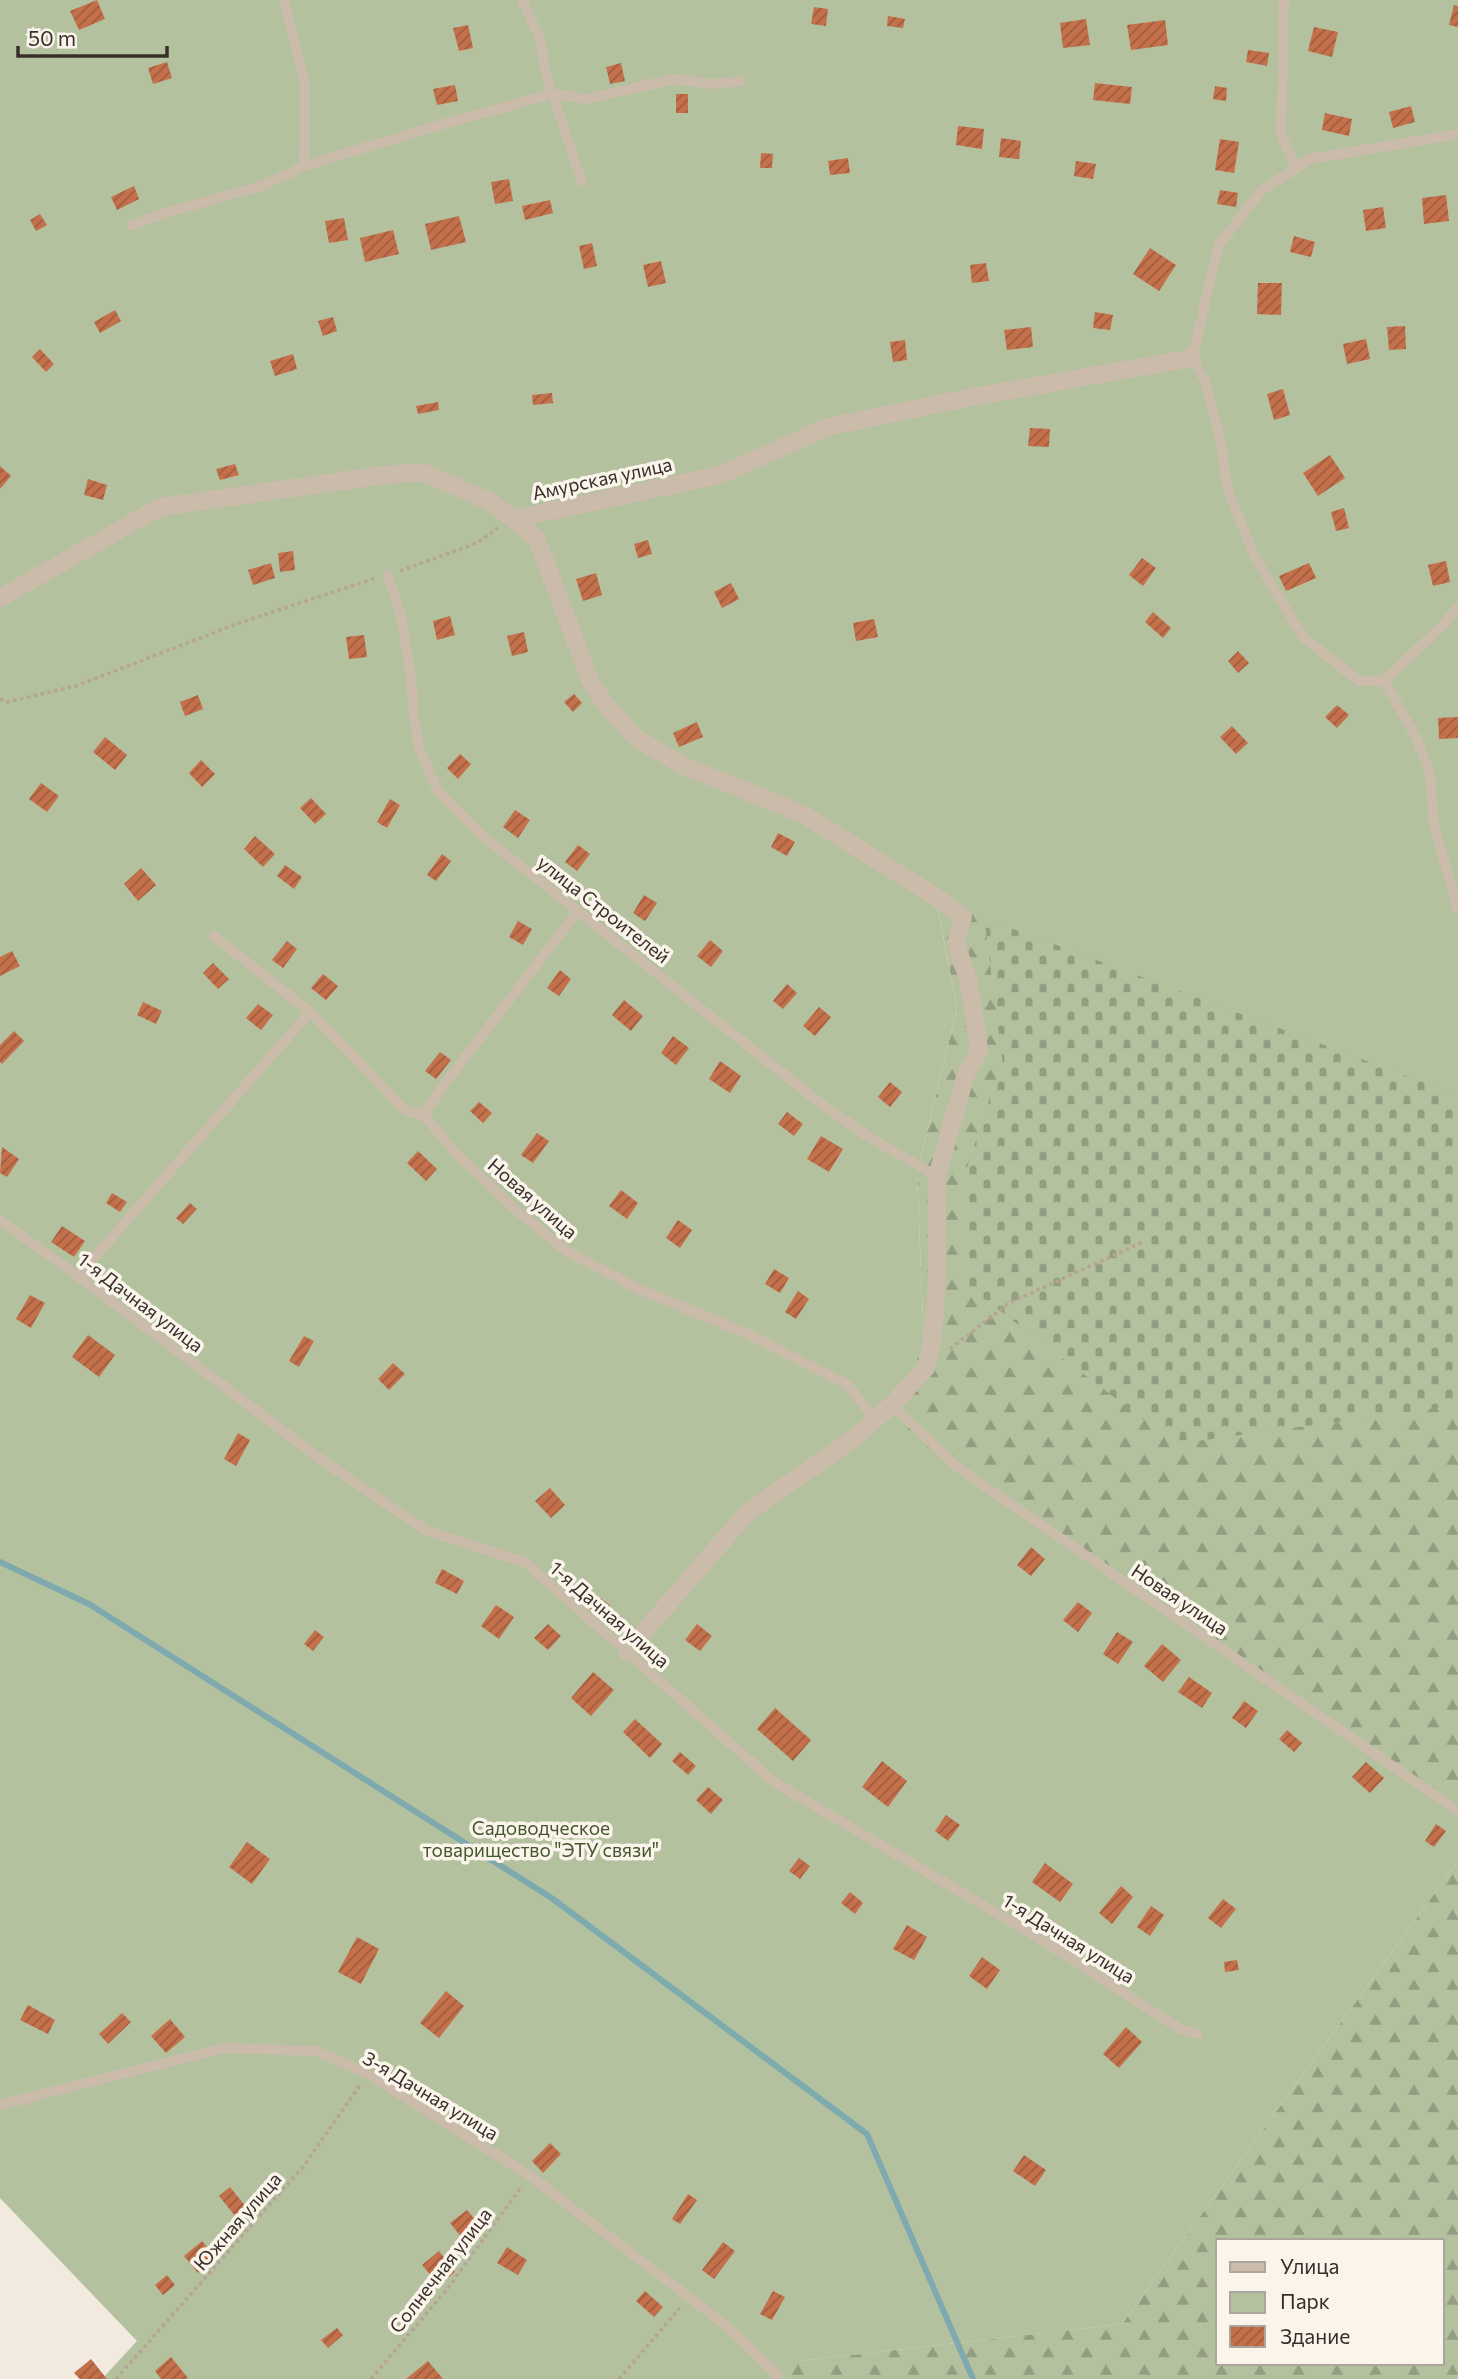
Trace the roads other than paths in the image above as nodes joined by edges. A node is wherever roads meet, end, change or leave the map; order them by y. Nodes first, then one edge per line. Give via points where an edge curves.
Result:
1 (284, 0) edge
2 (522, 0) edge
3 (1284, 0) edge
4 (740, 80) dead end
5 (552, 94) junction
6 (1458, 134) edge
7 (304, 166) junction
8 (1296, 169) junction
9 (581, 181) dead end
10 (132, 225) dead end
11 (1192, 358) junction
12 (513, 519) junction
13 (388, 575) road end
14 (0, 598) edge
15 (1458, 607) edge
16 (1384, 681) junction
17 (578, 911) junction
18 (1458, 911) edge
19 (214, 936) dead end
20 (310, 1012) junction
21 (424, 1115) junction
22 (937, 1176) junction
23 (0, 1220) edge
24 (78, 1276) junction
25 (892, 1405) junction
26 (875, 1419) junction
27 (627, 1651) junction
28 (1458, 1811) edge
29 (1198, 2034) dead end
30 (0, 2105) edge
31 (778, 2375) dead end

1 - 7 lane via 305,85
2 - 5 lane via 541,41
3 - 8 lane via 1280,134
4 - 5 lane via 711,84 675,79 587,99
5 - 7 lane
5 - 9 lane
6 - 8 lane via 1310,159
7 - 10 lane via 261,186
8 - 11 lane via 1261,191 1219,245
11 - 12 street, Амурская улица via 828,427 720,475
11 - 16 lane via 1205,381 1228,491 1255,557 1303,637 1359,681
12 - 14 street, Амурская улица via 489,501 422,472 160,507
12 - 22 street via 537,539 590,680 636,738 684,766 803,814 963,917 956,943 969,982 979,1050 966,1074
13 - 17 lane, улица Строителей via 401,616 419,747 438,791 484,837
15 - 16 lane
16 - 18 lane via 1416,737 1430,774 1434,824
17 - 21 lane
17 - 22 lane, улица Строителей via 828,1109
19 - 20 lane, Новая улица
20 - 21 lane, Новая улица via 406,1111
20 - 24 lane
21 - 26 lane, Новая улица via 511,1206 568,1252 848,1385
22 - 25 street via 932,1344 926,1368
23 - 24 lane, 1-я Дачная улица
24 - 27 lane, 1-я Дачная улица via 319,1458 427,1531 525,1562
25 - 26 street
25 - 28 lane, Новая улица via 957,1467
26 - 27 street via 748,1512
27 - 29 lane, 1-я Дачная улица via 774,1782 1037,1937 1180,2029
30 - 31 lane, 3-я Дачная улица via 225,2048 316,2051 368,2074 529,2175 724,2324

